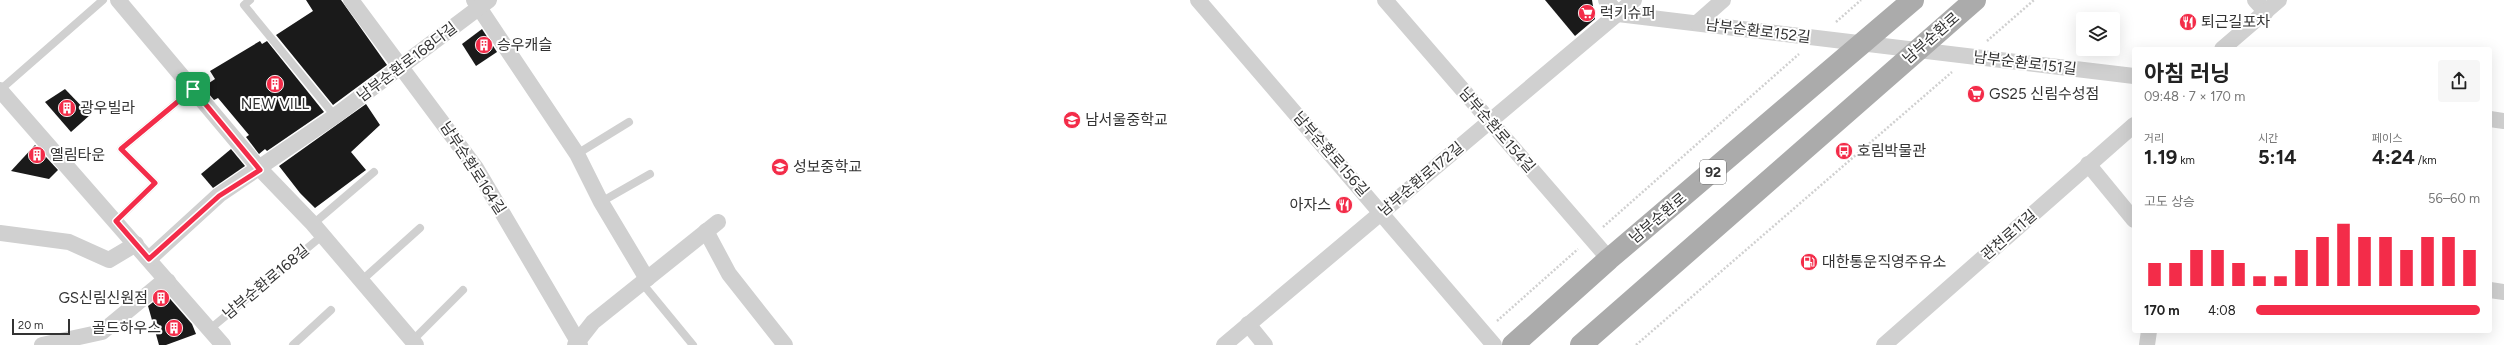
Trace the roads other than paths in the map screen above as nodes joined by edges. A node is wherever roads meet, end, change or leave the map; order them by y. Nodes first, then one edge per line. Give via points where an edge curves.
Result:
1 (103, 0) edge
2 (118, 0) edge
3 (250, 0) edge
4 (351, 0) edge
5 (1198, 0) edge
6 (1385, 0) edge
7 (1606, 0) edge
8 (1634, 0) edge
9 (1723, 0) edge
10 (1913, 0) edge
11 (1975, 0) edge
12 (2279, 0) edge
13 (481, 2) edge
14 (2260, 6) edge
15 (1618, 14) junction
16 (1697, 23) junction
17 (1864, 44) junction
18 (2224, 47) edge
19 (1916, 50) junction
20 (402, 67) junction
21 (2132, 76) edge
22 (193, 89) junction
23 (0, 90) edge
24 (335, 116) junction
25 (2492, 120) edge
26 (1490, 121) junction
27 (2504, 121) edge
28 (629, 122) dead end
29 (2132, 127) edge
30 (577, 154) junction
31 (2088, 164) junction
32 (260, 170) junction
33 (374, 172) dead end
34 (650, 174) dead end
35 (601, 202) junction
36 (1382, 212) junction
37 (2132, 218) edge
38 (116, 221) junction
39 (420, 228) dead end
40 (318, 230) junction
41 (0, 233) edge
42 (136, 244) junction
43 (149, 259) junction
44 (1609, 259) junction
45 (168, 281) junction
46 (361, 281) junction
47 (644, 281) junction
48 (463, 290) dead end
49 (2492, 290) edge
50 (2504, 292) edge
51 (331, 310) dead end
52 (1248, 324) junction
53 (210, 329) junction
54 (2149, 333) edge
55 (412, 343) edge
56 (578, 344) edge
57 (42, 345) edge
58 (223, 345) edge
59 (293, 345) edge
60 (693, 345) edge
61 (785, 345) edge
62 (1224, 345) edge
63 (1265, 345) edge
64 (1494, 345) edge
65 (1513, 345) edge
66 (1581, 345) edge
67 (1884, 345) edge
68 (2147, 345) edge

1 - 23 lane, 남부순환로168길
2 - 22 street
3 - 24 lane via 244,5
4 - 20 street, 남부순환로164길
5 - 36 street, 남부순환로156길
6 - 26 street, 남부순환로154길
7 - 15 street
8 - 15 street, 남부순환로172길
9 - 16 street
10 - 17 main road, 남부순환로 / 92
11 - 19 main road, 남부순환로
12 - 14 street
13 - 20 street, 남부순환로168다길
13 - 30 street
14 - 18 street
15 - 16 street, 남부순환로152길
15 - 26 street, 남부순환로172길
16 - 17 street, 남부순환로152길
17 - 19 street, 남부순환로152길
17 - 44 main road, 남부순환로 / 92
19 - 21 street, 남부순환로151길
19 - 66 main road, 남부순환로
20 - 24 street, 남부순환로168다길
20 - 56 street, 남부순환로164길 via 476,168
22 - 32 street
22 - 38 lane via 121,149 155,183
23 - 38 street, 남부순환로168길
24 - 32 street, 남부순환로168다길
25 - 27 street
26 - 36 street, 남부순환로172길
26 - 44 street, 남부순환로154길
28 - 30 lane
29 - 31 street, 관천로11길
30 - 35 street
31 - 37 street
31 - 67 street, 관천로11길
32 - 40 street
32 - 43 street, 남부순환로168다길 via 219,196
33 - 40 lane, 남부순환로168길
34 - 35 lane
35 - 47 street
36 - 52 street, 남부순환로172길
36 - 64 street, 남부순환로156길
38 - 42 street, 남부순환로168길
39 - 46 lane
40 - 46 street
40 - 53 lane, 남부순환로168길
41 - 42 street via 69,242 109,260
42 - 43 street, 남부순환로168길
43 - 45 street, 남부순환로168길
44 - 65 main road, 남부순환로 / 92
45 - 53 street, 남부순환로168길
45 - 57 street via 165,280 102,332
46 - 55 street
47 - 56 street via 593,322
47 - 60 lane
47 - 61 street via 712,226 729,274
48 - 55 lane
49 - 50 street
51 - 59 lane
52 - 62 street, 남부순환로172길
52 - 63 street
53 - 58 street, 남부순환로168길
54 - 68 street

